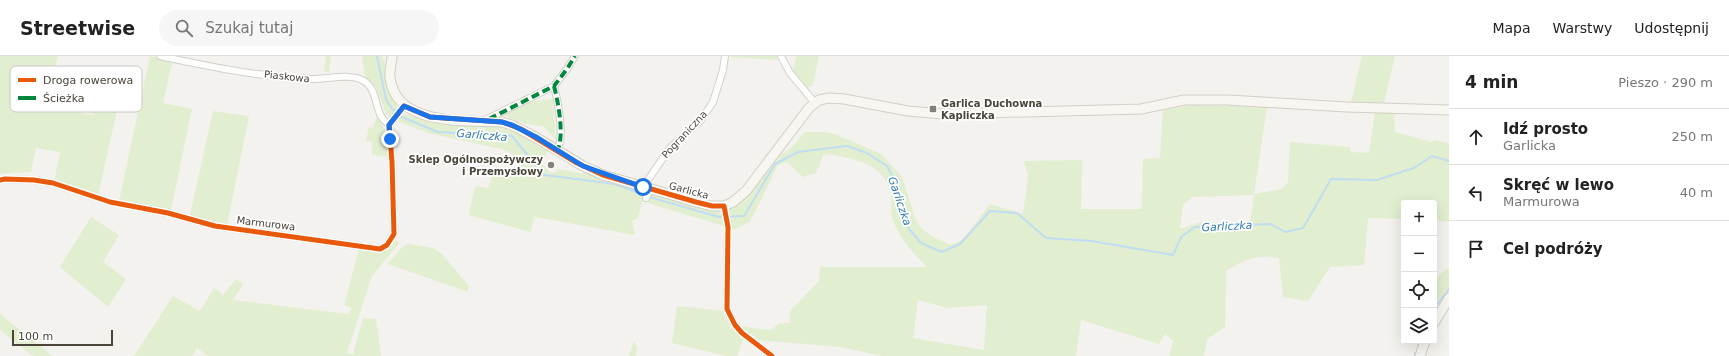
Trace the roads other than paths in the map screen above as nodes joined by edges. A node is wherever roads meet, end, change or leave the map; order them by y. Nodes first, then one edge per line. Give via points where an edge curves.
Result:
1 (160, 56) edge
2 (392, 56) edge
3 (575, 56) edge
4 (725, 56) edge
5 (781, 56) edge
6 (554, 86) junction
7 (815, 103) junction
8 (402, 108) junction
9 (1449, 110) edge
10 (484, 121) junction
11 (391, 123) junction
12 (557, 150) junction
13 (0, 180) edge
14 (647, 189) junction
15 (646, 198) dead end
16 (726, 213) junction
17 (1449, 298) edge
18 (1437, 318) edge
19 (1425, 344) edge
20 (772, 356) edge
21 (1420, 356) edge

1 - 11 street, Piaskowa via 283,76 360,79 371,88 381,117
2 - 8 street via 392,89
3 - 6 street
4 - 14 street, Pograniczna via 722,76 713,102 701,120 666,152
5 - 7 street via 790,73
6 - 10 street
6 - 12 street via 561,142
7 - 9 street via 829,98 844,99 908,111 943,114 1141,109 1184,100 1249,100 1346,107
7 - 16 street
8 - 10 street, Garlicka via 430,117
8 - 11 street
10 - 12 street, Garlicka via 512,125
11 - 13 street, Marmurowa via 394,234 387,245 380,248 216,226 168,213 110,202 50,183 5,178
12 - 14 street, Garlicka via 590,170
14 - 15 street, Pograniczna
14 - 16 street, Garlicka
16 - 20 street via 727,309 742,333
17 - 18 street
19 - 21 street

